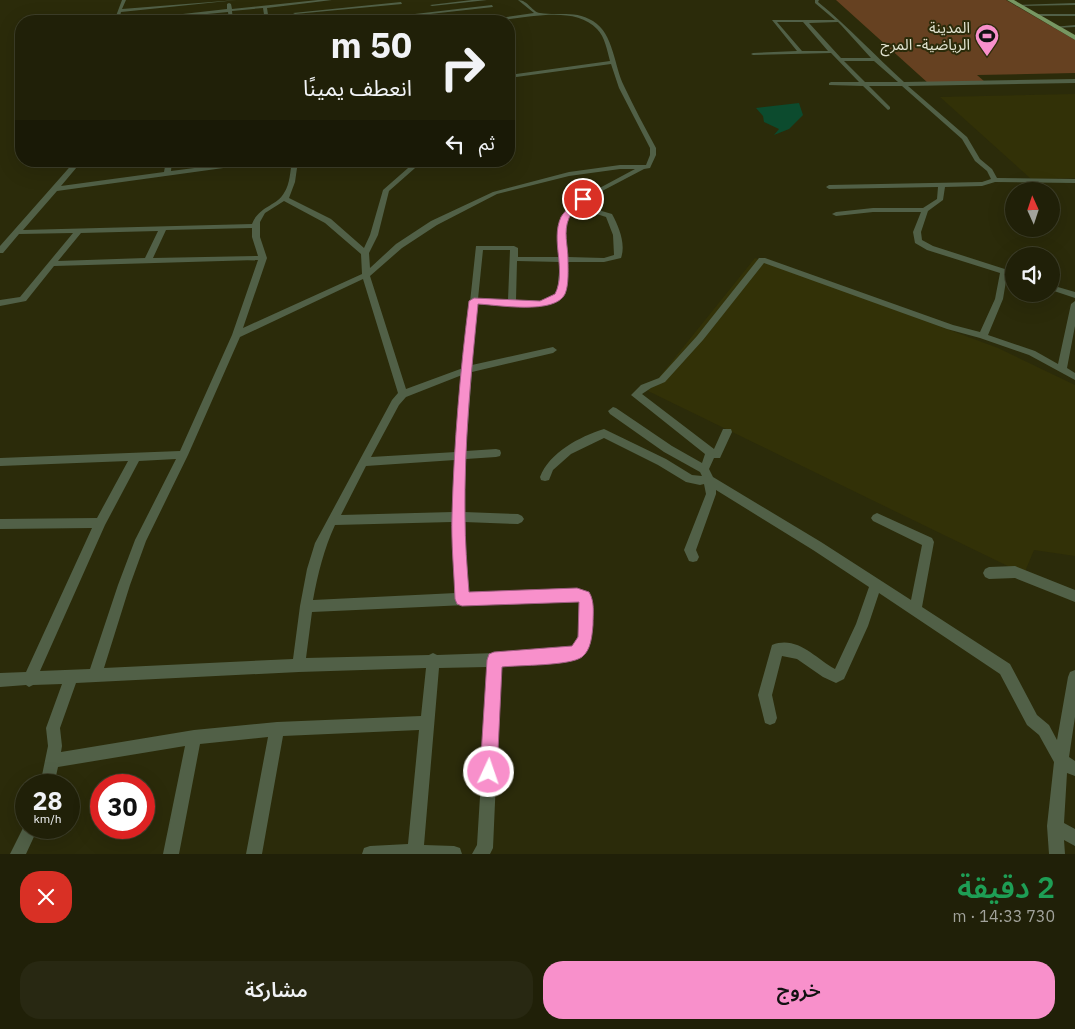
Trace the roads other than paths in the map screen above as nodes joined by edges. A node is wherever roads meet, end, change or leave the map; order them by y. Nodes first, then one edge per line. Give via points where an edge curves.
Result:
1 (124, 0) edge
2 (156, 0) edge
3 (235, 0) edge
4 (330, 0) edge
5 (486, 0) edge
6 (520, 0) edge
7 (817, 0) edge
8 (1010, 0) edge
9 (211, 1) edge
10 (228, 1) edge
11 (467, 1) edge
12 (400, 2) edge
13 (431, 2) edge
14 (294, 4) junction
15 (1075, 4) edge
16 (1018, 5) junction
17 (492, 6) junction
18 (265, 7) junction
19 (364, 7) junction
20 (155, 8) junction
21 (472, 9) junction
22 (230, 10) junction
23 (119, 11) junction
24 (437, 12) junction
25 (295, 13) joint
26 (198, 14) joint
27 (537, 14) junction
28 (118, 15) edge
29 (190, 15) edge
30 (230, 15) edge
31 (266, 15) edge
32 (367, 15) edge
33 (409, 15) joint
34 (499, 15) edge
35 (1075, 15) edge
36 (1036, 16) junction
37 (515, 17) edge
38 (807, 21) junction
39 (839, 21) junction
40 (1075, 26) edge
41 (1055, 27) junction
42 (1075, 38) edge
43 (800, 52) junction
44 (832, 52) junction
45 (753, 54) dead end
46 (876, 59) junction
47 (840, 60) junction
48 (612, 62) junction
49 (515, 76) edge
50 (1075, 80) edge
51 (830, 84) dead end
52 (903, 84) junction
53 (864, 85) junction
54 (888, 108) dead end
55 (74, 167) edge
56 (168, 167) edge
57 (200, 167) edge
58 (294, 167) edge
59 (413, 167) edge
60 (644, 167) junction
61 (167, 174) junction
62 (995, 180) junction
63 (1075, 181) edge
64 (942, 184) junction
65 (829, 187) dead end
66 (54, 189) junction
67 (285, 197) junction
68 (575, 205) junction
69 (925, 210) junction
70 (836, 214) dead end
71 (254, 226) junction
72 (163, 228) junction
73 (79, 230) junction
74 (18, 232) junction
75 (0, 251) edge
76 (365, 253) junction
77 (263, 258) junction
78 (564, 258) junction
79 (514, 259) junction
80 (148, 260) junction
81 (51, 264) junction
82 (1004, 272) joint
83 (366, 275) junction
84 (1060, 290) edge
85 (1075, 295) edge
86 (474, 301) junction
87 (512, 302) junction
88 (0, 303) edge
89 (1075, 304) edge
90 (236, 335) junction
91 (983, 336) junction
92 (553, 350) dead end
93 (1062, 369) junction
94 (466, 370) junction
95 (1075, 377) edge
96 (404, 394) junction
97 (614, 411) dead end
98 (727, 432) dead end
99 (496, 453) dead end
100 (711, 453) junction
101 (460, 454) junction
102 (183, 455) junction
103 (135, 458) junction
104 (0, 462) edge
105 (364, 462) junction
106 (706, 474) junction
107 (545, 477) dead end
108 (458, 517) junction
109 (877, 518) dead end
110 (518, 519) dead end
111 (332, 520) junction
112 (100, 523) junction
113 (0, 524) edge
114 (693, 557) dead end
115 (989, 573) dead end
116 (876, 584) junction
117 (1075, 596) edge
118 (462, 599) junction
119 (306, 606) junction
120 (915, 610) junction
121 (433, 660) junction
122 (494, 660) junction
123 (300, 664) junction
124 (95, 675) junction
125 (72, 676) junction
126 (1075, 677) edge
127 (0, 680) edge
128 (30, 680) junction
129 (770, 718) dead end
130 (427, 723) junction
131 (277, 729) junction
132 (194, 737) junction
133 (53, 761) junction
134 (1061, 761) junction
135 (1075, 769) edge
136 (50, 774) edge
137 (1054, 826) junction
138 (1075, 838) edge
139 (25, 839) edge
140 (415, 852) junction
141 (18, 854) edge
142 (171, 854) edge
143 (254, 854) edge
144 (370, 854) edge
145 (454, 854) edge
146 (480, 854) edge
147 (1057, 854) edge

1 - 23 street
2 - 20 street
3 - 10 street
4 - 14 street
5 - 11 street
5 - 17 street
6 - 27 street
7 - 39 street
8 - 16 main road
9 - 10 street
9 - 20 street
10 - 22 street
11 - 13 street
11 - 21 street
12 - 19 street
12 - 33 street
13 - 24 street
14 - 18 street
14 - 25 street
15 - 16 street
16 - 36 main road
17 - 21 street
17 - 34 street
18 - 22 street
18 - 31 street
19 - 25 street
19 - 32 street
20 - 23 street
21 - 24 street
22 - 26 street
22 - 30 street
23 - 28 street
24 - 33 street
26 - 29 street
27 - 37 street
27 - 48 street via 591,21 606,38
35 - 36 street
36 - 41 main road
38 - 39 street
38 - 43 street via 774,21
38 - 44 street
39 - 46 street
40 - 41 street
41 - 42 main road
43 - 44 street
43 - 45 street
44 - 47 street
46 - 47 street
46 - 52 street
47 - 53 street
48 - 49 street
48 - 60 street via 654,151 648,167
50 - 52 street
51 - 53 street
52 - 53 street
52 - 62 street via 965,138
53 - 54 street
55 - 66 street
56 - 61 street
57 - 61 street
58 - 67 street
59 - 76 street via 386,190 374,235
60 - 68 street
60 - 83 street via 569,174 495,193 434,223 399,246
61 - 66 street
62 - 63 street
62 - 64 street via 982,184
64 - 65 street
64 - 69 street via 940,200
66 - 74 street
67 - 71 street via 263,212
67 - 76 street via 328,222
68 - 78 street via 565,216 561,240
68 - 78 street via 609,216 619,252 618,256 604,260
69 - 70 street
69 - 82 street via 916,232 918,242
71 - 72 street
71 - 77 street
72 - 73 street
72 - 80 street
73 - 74 street
73 - 81 street
74 - 75 street
76 - 83 street
77 - 80 street
77 - 90 street
78 - 79 street
78 - 87 street via 559,296 549,303
79 - 86 street via 514,248 479,248
79 - 87 street
80 - 81 street
81 - 88 street via 23,298
82 - 91 street via 999,299
83 - 90 street
83 - 96 street
84 - 85 street
86 - 87 street
86 - 94 street
89 - 93 street
90 - 102 street
91 - 93 street via 1032,353
91 - 100 street via 761,260 700,338 662,380 653,382 636,395
92 - 94 street
93 - 95 street
94 - 96 street
94 - 101 street
96 - 105 street via 392,409
97 - 106 street
98 - 100 street via 716,455
99 - 101 street
100 - 106 street
101 - 105 street
101 - 108 street
102 - 103 street
102 - 124 street via 138,547
103 - 104 street
103 - 112 street
105 - 111 street
106 - 107 street via 700,480 690,479 604,433 566,452 549,467
106 - 114 street via 711,494 690,550
106 - 116 street
108 - 110 street
108 - 111 street
108 - 118 street
109 - 120 street via 928,542
111 - 119 street via 316,556
112 - 113 street
112 - 128 street
115 - 117 street via 1015,572
116 - 120 street
116 - 129 street via 862,626 836,676 801,652 786,648 777,650 765,695
118 - 119 street
118 - 122 street via 584,596 585,637 577,652
119 - 123 street
120 - 134 street via 1004,669 1032,720 1044,730
121 - 122 street
121 - 123 street
121 - 130 street
122 - 146 street via 485,848
123 - 124 street
124 - 125 street
125 - 128 street
125 - 133 street via 53,728
126 - 134 street
127 - 128 street
130 - 131 street
130 - 140 street
131 - 132 street
131 - 143 street
132 - 133 street
132 - 142 street
133 - 136 street
134 - 135 street
134 - 137 street
137 - 138 street
137 - 147 street
139 - 141 street
140 - 144 street
140 - 145 street

